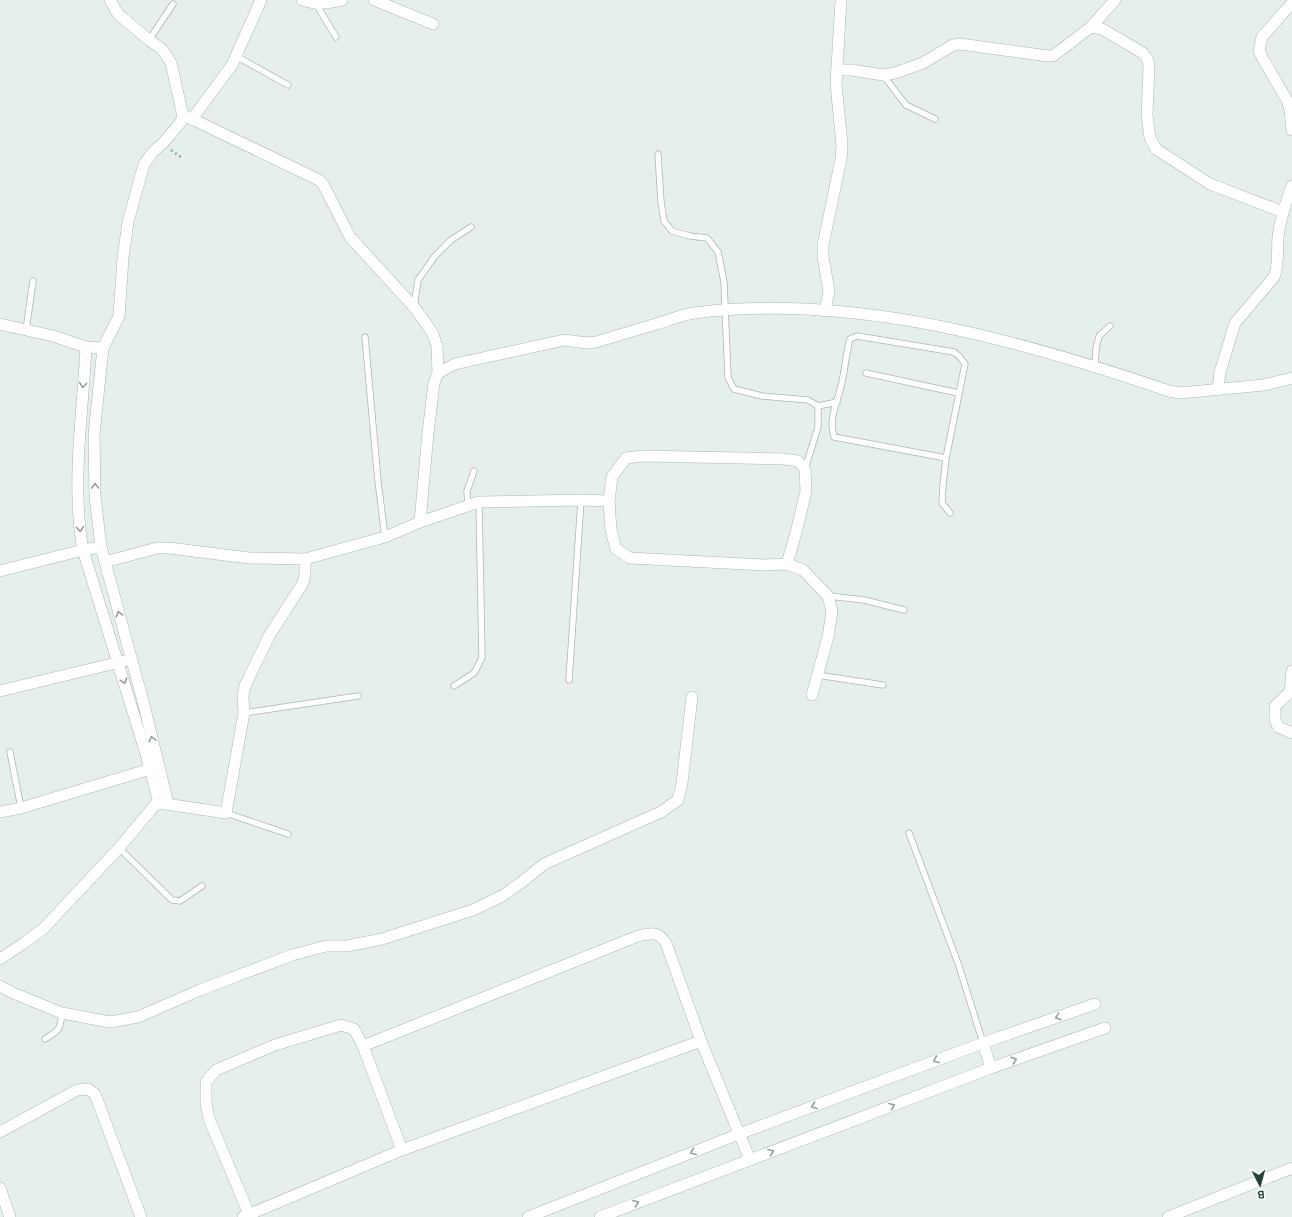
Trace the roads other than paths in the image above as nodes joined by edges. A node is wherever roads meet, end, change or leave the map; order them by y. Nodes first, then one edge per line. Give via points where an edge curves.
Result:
1 (110, 0) edge
2 (261, 0) edge
3 (302, 0) edge
4 (342, 0) edge
5 (374, 0) edge
6 (841, 0) edge
7 (1114, 0) edge
8 (1292, 3) edge
9 (173, 4) dead end
10 (316, 4) junction
11 (433, 24) dead end
12 (1091, 27) junction
13 (336, 37) dead end
14 (149, 40) junction
15 (236, 56) junction
16 (837, 70) junction
17 (883, 75) junction
18 (288, 85) dead end
19 (188, 118) junction
20 (935, 119) dead end
21 (1292, 130) edge
22 (658, 154) dead end
23 (1292, 186) edge
24 (1283, 212) junction
25 (471, 227) dead end
26 (33, 281) dead end
27 (414, 307) junction
28 (726, 311) junction
29 (825, 311) junction
30 (0, 324) edge
31 (1110, 326) dead end
32 (26, 330) junction
33 (365, 337) dead end
34 (86, 347) junction
35 (103, 348) junction
36 (1095, 366) junction
37 (438, 373) junction
38 (866, 373) dead end
39 (1292, 378) edge
40 (1218, 390) junction
41 (958, 393) junction
42 (836, 402) junction
43 (818, 406) junction
44 (79, 434) junction
45 (94, 434) junction
46 (946, 458) junction
47 (805, 469) junction
48 (474, 471) dead end
49 (581, 500) junction
50 (609, 501) junction
51 (479, 502) junction
52 (468, 506) junction
53 (950, 513) dead end
54 (420, 522) junction
55 (385, 538) junction
56 (101, 547) junction
57 (84, 550) junction
58 (305, 559) junction
59 (105, 562) junction
60 (787, 564) junction
61 (0, 571) edge
62 (828, 596) junction
63 (904, 610) dead end
64 (131, 659) junction
65 (118, 663) junction
66 (1292, 671) edge
67 (817, 675) junction
68 (569, 680) dead end
69 (883, 685) dead end
70 (454, 686) dead end
71 (0, 691) edge
72 (812, 695) dead end
73 (358, 696) dead end
74 (692, 697) dead end
75 (244, 713) junction
76 (1292, 733) edge
77 (10, 752) dead end
78 (155, 768) junction
79 (164, 803) junction
80 (21, 808) junction
81 (0, 812) edge
82 (226, 813) junction
83 (909, 833) dead end
84 (288, 834) dead end
85 (119, 848) junction
86 (202, 886) dead end
87 (0, 959) edge
88 (0, 986) edge
89 (1095, 1004) dead end
90 (62, 1013) junction
91 (1105, 1028) dead end
92 (45, 1039) dead end
93 (701, 1041) junction
94 (983, 1042) junction
95 (363, 1046) junction
96 (991, 1068) junction
97 (0, 1132) edge
98 (739, 1134) junction
99 (402, 1150) junction
100 (750, 1160) junction
101 (1292, 1168) edge
102 (0, 1188) edge
103 (246, 1216) edge
104 (10, 1217) edge
105 (141, 1217) edge
106 (528, 1217) edge
107 (600, 1217) edge
108 (1168, 1217) edge

1 - 14 street via 118,14
2 - 15 street
3 - 10 street
4 - 10 street
5 - 11 street
6 - 16 street
7 - 12 street
8 - 21 street via 1262,37 1259,51 1288,102
9 - 14 lane
10 - 13 lane
12 - 17 street via 1053,56 960,44 953,45 923,63
12 - 24 street via 1106,31 1143,53 1148,60 1147,115 1150,138 1156,149 1210,184
14 - 19 street via 162,49 171,63
15 - 18 lane
15 - 19 street via 232,66
16 - 17 street
16 - 29 street via 842,145 823,245 829,291
17 - 20 lane via 906,105
19 - 27 street via 320,180 350,236
19 - 35 street via 144,164 128,222 119,316
22 - 28 lane via 664,220 672,231 706,238 718,252
23 - 24 street
24 - 40 street via 1278,236 1277,269 1274,277 1235,323 1220,372
25 - 27 lane via 451,240 434,256 418,280
26 - 32 lane
27 - 37 street via 432,332 437,346
28 - 29 street via 781,308
28 - 37 street via 686,314 596,342 564,340 455,364
28 - 43 lane via 728,378 734,389 762,396 808,400
29 - 36 street via 894,317 969,333
30 - 32 street
31 - 36 lane via 1099,336
32 - 34 street
33 - 55 lane
34 - 35 street
34 -> 44 street
35 - 45 street
36 - 40 street via 1169,391 1180,393
37 - 54 street via 434,383
38 - 41 lane
39 - 40 street via 1269,385
41 - 42 lane via 965,364 954,352 857,336 850,339
41 - 46 lane
42 - 43 lane
42 - 46 lane via 831,429 834,437
43 - 47 lane via 818,427
44 - 45 street
44 -> 57 street via 79,516
56 -> 45 street via 95,496
46 - 53 lane via 942,502
47 - 50 street via 798,461 784,458 626,458 612,477
47 - 60 street via 806,491
48 - 52 lane via 468,491
49 - 50 street
49 - 51 street
49 - 68 lane
50 - 60 street via 611,530 616,549 630,558
51 - 52 street
51 - 70 lane via 482,658 474,672
52 - 54 street
54 - 55 street
55 - 58 street
56 - 57 street
56 - 59 street
57 - 61 street
57 - 65 street
58 - 59 street via 249,558 157,548
58 - 75 street via 303,583 269,636 245,686
64 -> 59 street
60 - 62 street via 803,570
62 - 63 lane via 864,600
62 - 67 street via 832,611 828,637
64 - 65 street
78 -> 64 street via 144,705
65 - 71 street
65 -> 78 street
66 - 76 street via 1290,692 1275,706 1275,719 1278,727
67 - 69 lane
67 - 72 street
73 - 75 lane
74 - 90 street via 678,800 662,812 544,864 502,896 473,910 382,939 347,946 326,946 292,955 138,1017 110,1022
75 - 82 street
77 - 80 lane
78 - 79 street
78 - 80 street
79 - 82 street
79 - 85 street via 155,805
80 - 81 street
82 - 84 lane
83 - 94 lane via 959,966
85 - 86 lane via 172,900 180,901
85 - 87 street via 42,929
88 - 90 street
89 -> 94 street
90 - 92 lane via 58,1031
96 -> 91 street
93 - 95 street via 666,944 657,934 649,933
93 - 98 street
93 - 99 street
94 - 96 street
94 -> 98 street
95 - 99 street
95 - 103 street via 354,1029 341,1025 275,1045 216,1070 206,1082 206,1103 210,1119
100 -> 96 street
97 - 105 street via 77,1090 88,1089 95,1094
98 - 100 street
98 -> 106 street
99 - 103 street
107 -> 100 street
101 - 108 street
102 - 104 street

